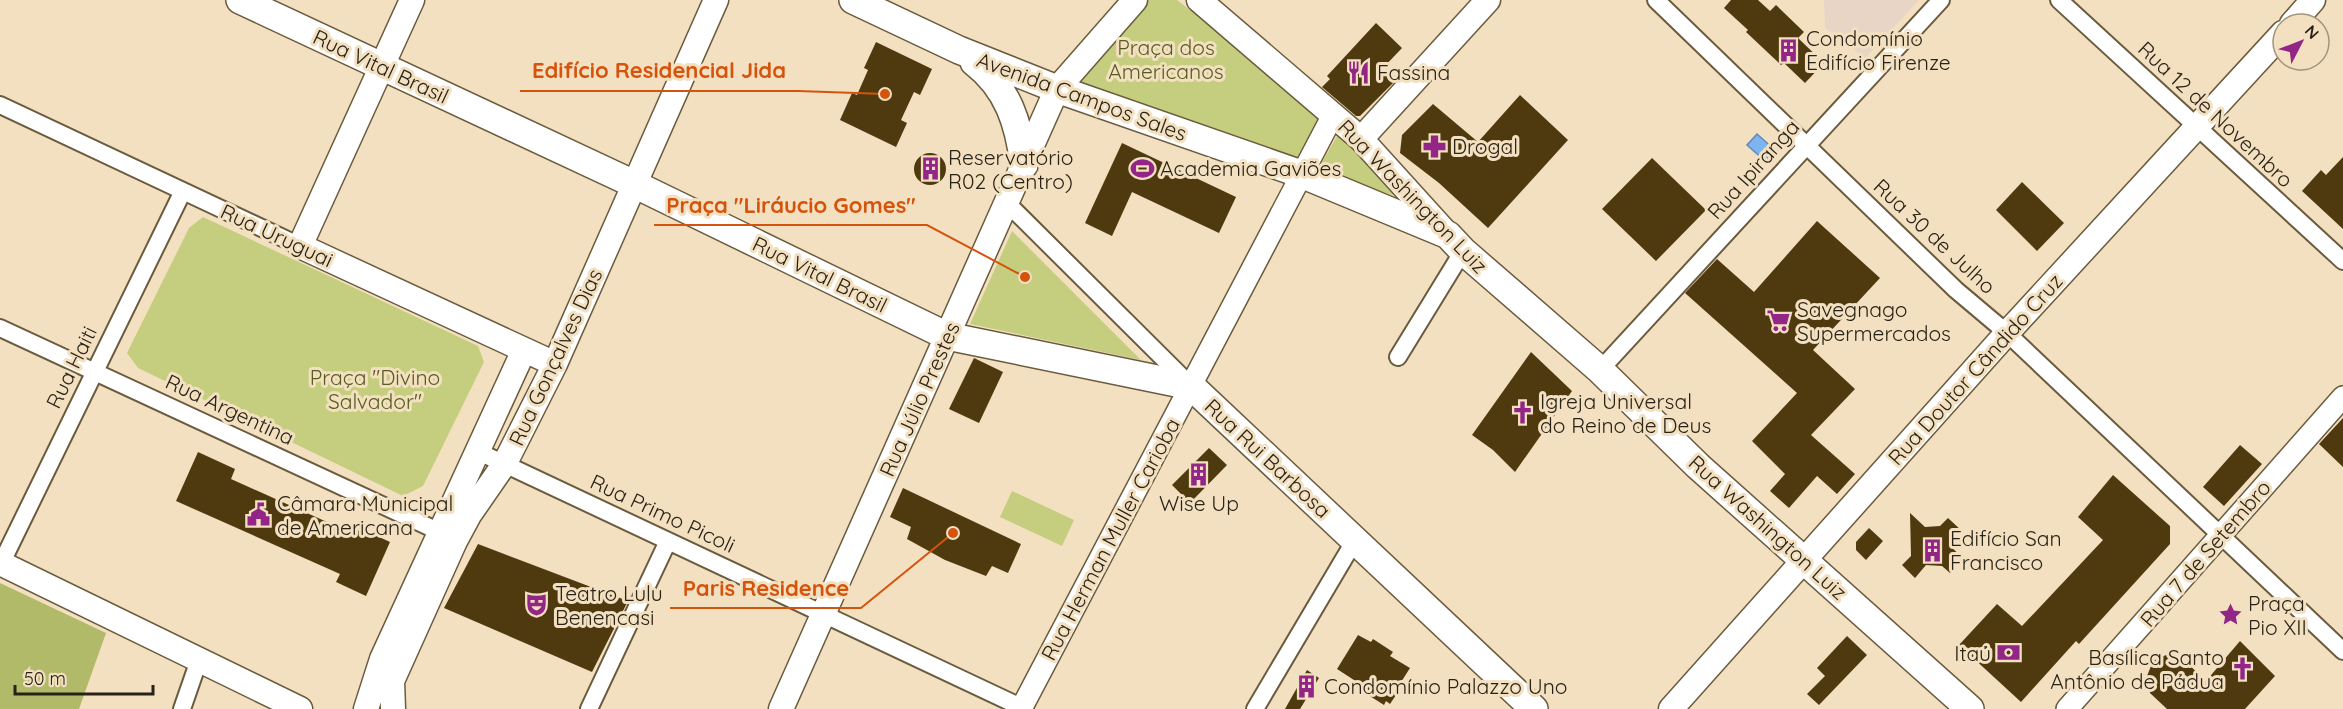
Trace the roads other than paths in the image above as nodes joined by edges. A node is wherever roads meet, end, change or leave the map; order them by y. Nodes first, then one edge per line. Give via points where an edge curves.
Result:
1 (240, 0) edge
2 (412, 0) edge
3 (716, 0) edge
4 (852, 0) edge
5 (1135, 0) edge
6 (1199, 0) edge
7 (1488, 0) edge
8 (1656, 0) edge
9 (1941, 0) edge
10 (2058, 0) edge
11 (2313, 0) edge
12 (2302, 12) edge
13 (2271, 46) edge
14 (959, 50) junction
15 (382, 67) junction
16 (1057, 89) junction
17 (0, 105) edge
18 (1333, 115) junction
19 (2198, 127) junction
20 (1361, 139) junction
21 (1806, 144) junction
22 (1024, 165) junction
23 (1301, 174) junction
24 (634, 184) junction
25 (183, 191) junction
26 (1007, 204) junction
27 (1455, 243) junction
28 (300, 246) junction
29 (2343, 261) edge
30 (0, 327) edge
31 (2007, 333) junction
32 (947, 336) junction
33 (524, 350) junction
34 (1398, 357) dead end
35 (555, 364) junction
36 (1600, 370) junction
37 (95, 371) junction
38 (1191, 386) junction
39 (2343, 397) edge
40 (477, 451) junction
41 (505, 463) junction
42 (440, 532) junction
43 (2220, 535) junction
44 (1355, 540) junction
45 (668, 541) junction
46 (1803, 560) junction
47 (1, 564) edge
48 (824, 613) junction
49 (2343, 651) edge
50 (199, 660) junction
51 (182, 709) edge
52 (300, 709) edge
53 (366, 709) edge
54 (393, 709) edge
55 (589, 709) edge
56 (781, 709) edge
57 (1023, 709) edge
58 (1255, 709) edge
59 (1534, 709) edge
60 (1671, 709) edge
61 (1970, 709) edge
62 (2067, 709) edge

1 - 15 main road, Rua Vital Brasil
2 - 15 main road
3 - 24 main road, Rua Gonçalves Dias
4 - 14 main road, Avenida Campos Sales
5 - 16 main road, Rua Júlio Prestes
6 - 18 main road, Rua Washington Luiz
7 - 20 main road
8 - 21 street, Rua 30 de Julho
9 - 21 street, Rua Ipiranga
10 - 19 street, Rua 12 de Novembro
11 - 12 main road
13 - 19 main road, Rua Doutor Cândido Cruz
14 - 16 main road, Avenida Campos Sales
14 - 22 main road via 988,74 1004,94 1016,119
15 - 24 main road, Rua Vital Brasil
15 - 28 main road
16 - 22 main road, Rua Júlio Prestes
16 - 23 main road, Avenida Campos Sales
17 - 25 street, Rua Uruguai
18 - 20 main road, Rua Washington Luiz
18 - 23 street, Rua Herman Muller Carioba
19 - 29 street, Rua 12 de Novembro
19 - 31 main road, Rua Doutor Cândido Cruz
20 - 27 main road, Rua Washington Luiz
21 - 31 street, Rua 30 de Julho via 1956,290
21 - 36 street, Rua Ipiranga
22 - 26 main road, Rua Júlio Prestes
23 - 27 main road, Avenida Campos Sales
23 - 38 street, Rua Herman Muller Carioba
24 - 32 main road, Rua Vital Brasil
24 - 35 main road, Rua Gonçalves Dias
25 - 28 street, Rua Uruguai
25 - 37 street, Rua Haiti
26 - 32 main road, Rua Júlio Prestes
26 - 38 street, Rua Rui Barbosa
27 - 34 street
27 - 36 main road, Rua Washington Luiz
28 - 33 main road, Rua Uruguai
30 - 37 street, Rua Argentina
31 - 43 street, Rua 30 de Julho
31 - 46 main road, Rua Doutor Cândido Cruz
32 - 38 main road, Rua Vital Brasil
32 - 48 main road, Rua Júlio Prestes
33 - 35 main road, Rua Uruguai
33 - 40 main road, Rua Gonçalves Dias
35 - 41 main road, Rua Gonçalves Dias
36 - 46 main road, Rua Washington Luiz via 1698,466
37 - 42 street, Rua Argentina
37 - 47 street, Rua Haiti
38 - 44 main road, Rua Rui Barbosa
38 - 57 street, Rua Herman Muller Carioba
39 - 43 street, Rua 7 de Setembro
40 - 41 street, Rua Primo Picoli
40 - 42 main road, Rua Gonçalves Dias
41 - 45 street, Rua Primo Picoli
41 - 54 main road, Rua Gonçalves Dias via 469,515 441,572 392,681
42 - 53 main road, Rua Gonçalves Dias via 382,659
43 - 49 street, Rua 30 de Julho
43 - 62 street, Rua 7 de Setembro
44 - 58 street
44 - 59 main road, Rua Rui Barbosa
45 - 48 street, Rua Primo Picoli
45 - 55 street
46 - 60 main road, Rua Doutor Cândido Cruz
46 - 61 main road, Rua Washington Luiz
47 - 50 main road
48 - 56 main road, Rua Júlio Prestes
48 - 57 street, Rua Primo Picoli
50 - 51 street
50 - 52 main road

